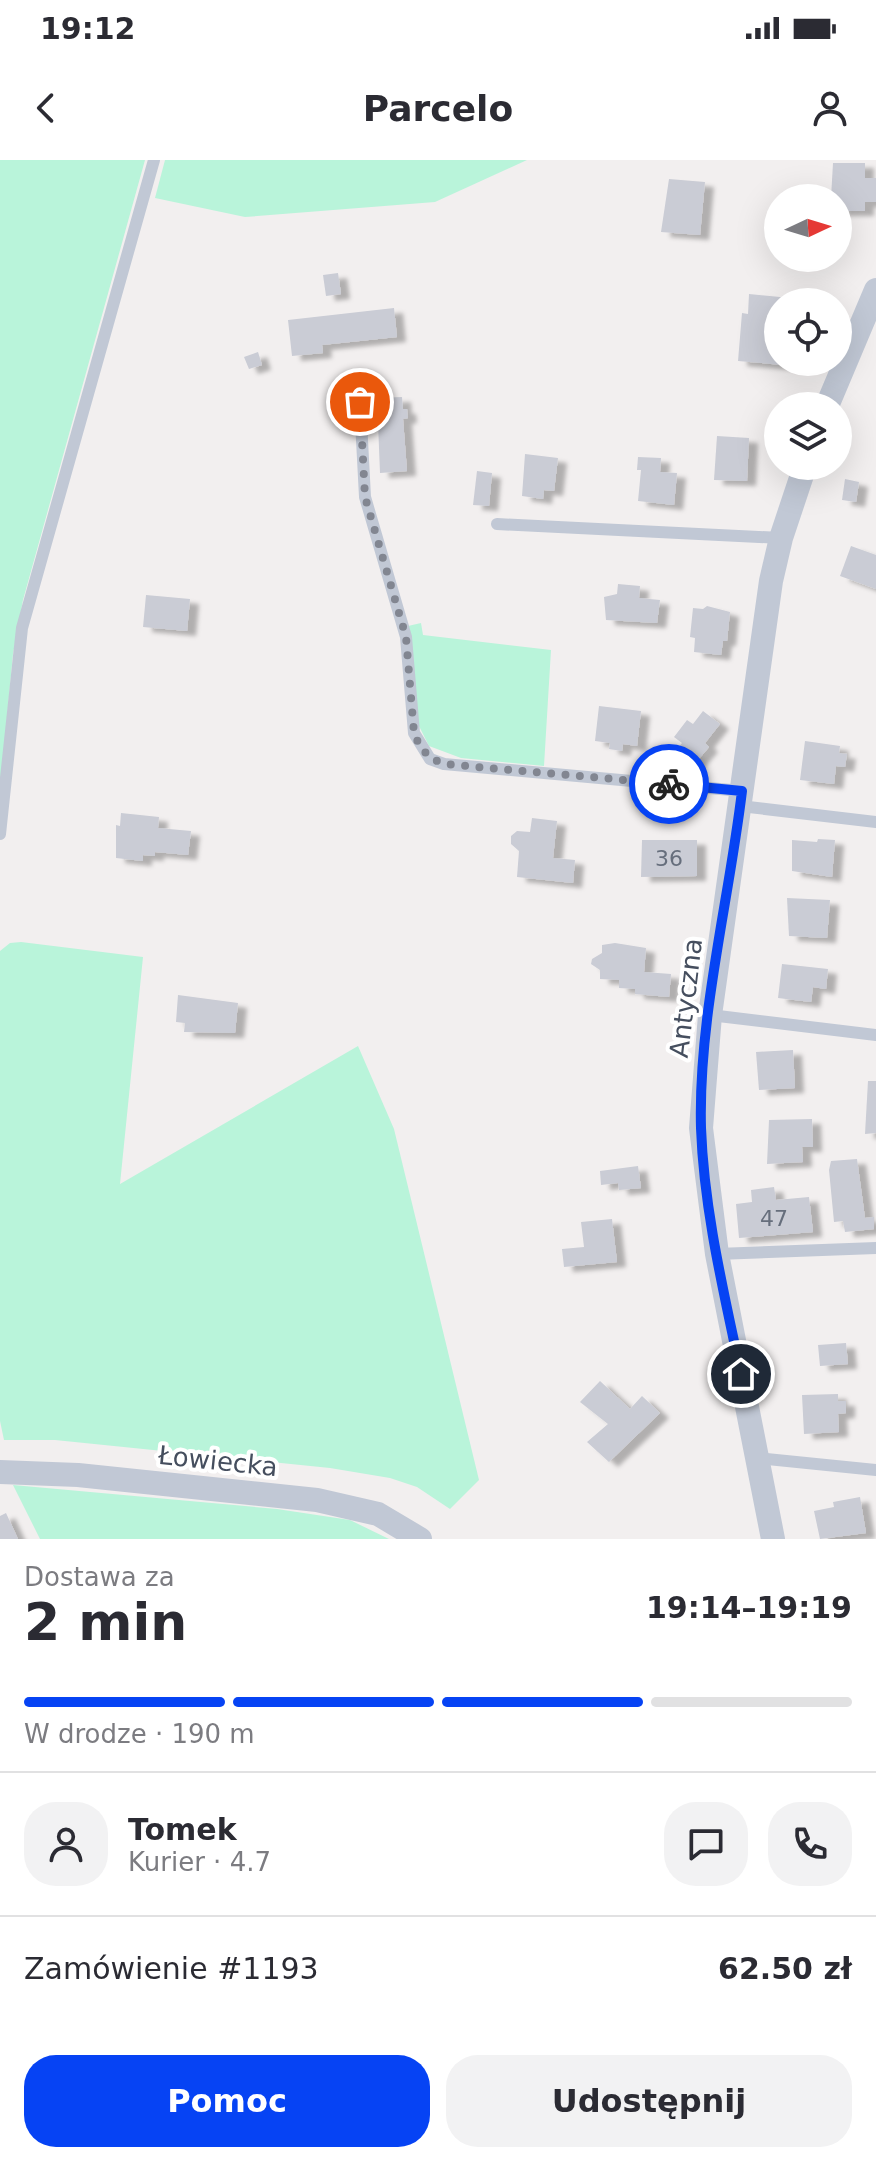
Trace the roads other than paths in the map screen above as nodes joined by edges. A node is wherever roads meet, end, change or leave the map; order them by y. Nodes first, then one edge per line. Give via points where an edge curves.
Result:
1 (154, 160) edge
2 (876, 290) edge
3 (833, 392) edge
4 (360, 402) dead end
5 (800, 480) edge
6 (497, 524) dead end
7 (781, 538) junction
8 (741, 799) junction
9 (876, 822) edge
10 (0, 834) edge
11 (710, 1015) junction
12 (876, 1035) edge
13 (876, 1248) edge
14 (717, 1254) junction
15 (758, 1458) junction
16 (2, 1467) edge
17 (876, 1470) edge
18 (420, 1539) edge
19 (773, 1539) edge

1 - 10 lane via 22,628
2 - 3 street
4 - 8 lane via 365,497 406,637 414,733 430,759
5 - 7 street, Antyczna
6 - 7 lane
7 - 8 street, Antyczna
8 - 9 lane
8 - 11 street, Antyczna
11 - 12 lane
11 - 14 street, Antyczna via 701,1128
13 - 14 lane
14 - 15 street, Antyczna
15 - 17 lane
15 - 19 street, Antyczna
16 - 18 street, Łowiecka via 317,1500 378,1514

